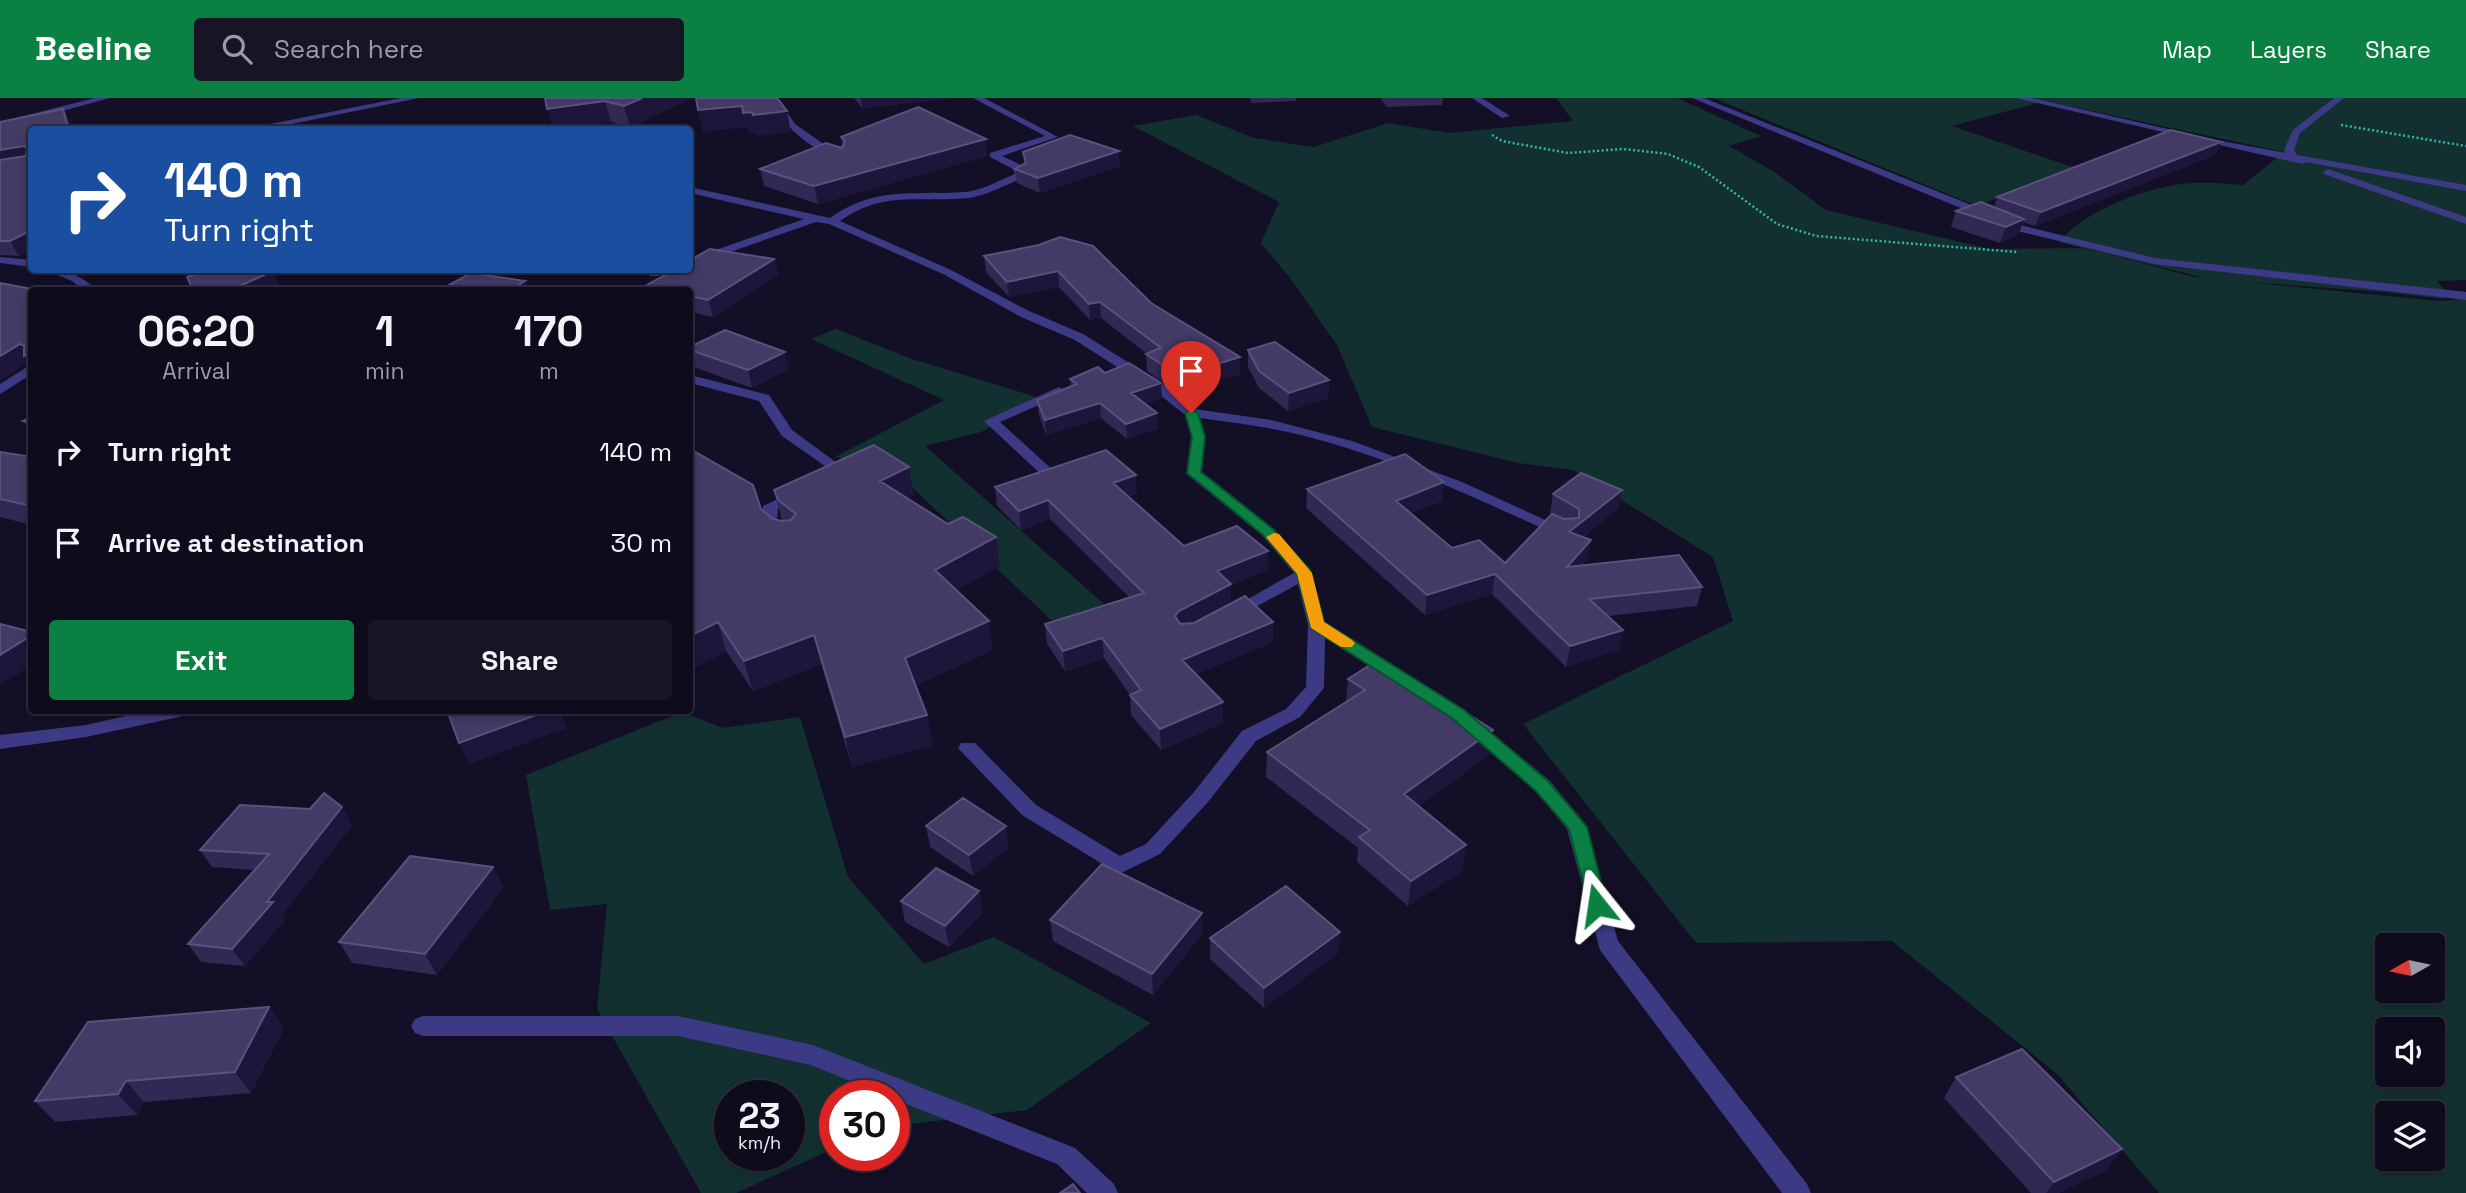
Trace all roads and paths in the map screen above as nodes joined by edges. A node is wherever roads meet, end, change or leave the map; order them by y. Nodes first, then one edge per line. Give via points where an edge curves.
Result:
1 (106, 98) edge
2 (415, 98) edge
3 (774, 98) edge
4 (977, 98) edge
5 (1696, 98) edge
6 (2020, 98) edge
7 (2340, 98) edge
8 (1479, 100) edge
9 (1505, 116) dead end
10 (2313, 120) junction
11 (0, 125) edge
12 (265, 126) edge
13 (2466, 146) edge
14 (2294, 158) junction
15 (842, 160) edge
16 (2466, 188) edge
17 (693, 191) edge
18 (824, 220) junction
19 (2466, 221) edge
20 (2029, 253) dead end
21 (707, 258) junction
22 (0, 260) edge
23 (693, 262) edge
24 (732, 262) edge
25 (28, 264) edge
26 (60, 273) edge
27 (657, 273) edge
28 (654, 274) dead end
29 (86, 287) edge
30 (2466, 296) edge
31 (28, 371) edge
32 (693, 380) edge
33 (1074, 385) edge
34 (0, 390) edge
35 (1191, 413) junction
36 (1052, 477) edge
37 (1567, 533) edge
38 (792, 543) edge
39 (1304, 573) junction
40 (1222, 618) edge
41 (1317, 625) junction
42 (1413, 685) edge
43 (165, 714) edge
44 (1458, 714) edge
45 (0, 741) edge
46 (968, 747) dead end
47 (423, 1026) dead end
48 (1105, 1193) edge
49 (1798, 1193) edge

1 - 11 street
2 - 12 street
3 - 15 street via 802,137
4 - 18 street via 1053,137 993,155 1017,167 1021,175 969,195 878,198
5 - 30 street via 2021,229 2154,261
6 - 14 street
7 - 10 street
8 - 9 street
8 - 20 path via 1464,117 1502,141 1568,153 1623,149 1668,154 1699,167 1777,225 1816,236
10 - 13 path
10 - 14 street via 2296,132 2289,150
14 - 16 street
14 - 19 street
17 - 18 street
18 - 21 street
18 - 35 street via 947,272 1079,337 1116,367
21 - 23 street
21 - 24 street
22 - 25 street
26 - 29 street
27 - 28 street
31 - 34 street
32 - 38 street via 764,398 787,433 834,466 805,491 771,506 769,520 774,533
33 - 36 street via 991,421
35 - 37 street via 1272,424 1342,443 1416,468
35 - 39 street via 1198,437 1194,473 1268,532
39 - 40 street
39 - 41 street
41 - 42 street
41 - 46 street via 1315,688 1293,713 1249,736 1153,849 1119,866 1029,810
43 - 45 street via 86,731
44 - 49 street via 1543,786 1577,827 1608,944
47 - 48 street via 678,1026 813,1055 1066,1156

